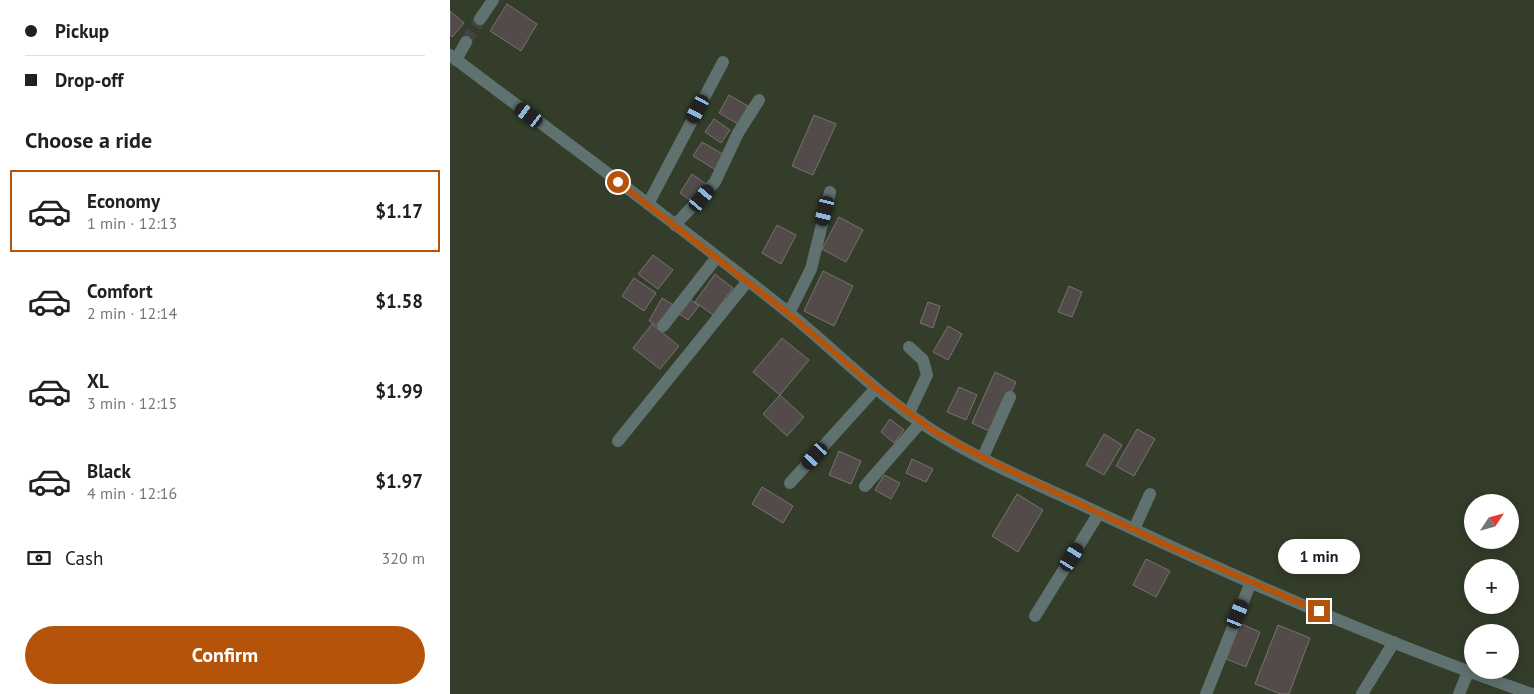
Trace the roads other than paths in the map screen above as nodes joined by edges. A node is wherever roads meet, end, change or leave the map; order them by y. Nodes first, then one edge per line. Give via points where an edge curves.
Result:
1 (493, 0) edge
2 (480, 19) tunnel mouth
3 (466, 42) tunnel mouth
4 (453, 58) edge
5 (723, 62) dead end
6 (758, 100) dead end
7 (830, 192) dead end
8 (648, 204) junction
9 (675, 225) junction
10 (717, 257) junction
11 (747, 282) junction
12 (789, 314) junction
13 (663, 326) dead end
14 (909, 347) dead end
15 (876, 388) junction
16 (1010, 397) dead end
17 (909, 414) junction
18 (921, 422) junction
19 (618, 441) dead end
20 (982, 457) junction
21 (790, 483) dead end
22 (865, 486) dead end
23 (1150, 494) dead end
24 (1099, 513) junction
25 (1134, 529) junction
26 (1251, 582) junction
27 (1035, 616) dead end
28 (1394, 642) junction
29 (1464, 670) edge
30 (1465, 679) edge
31 (1488, 679) edge
32 (1206, 694) edge
33 (1362, 694) edge
34 (1459, 694) edge
35 (1532, 694) edge

1 - 2 street
3 - 4 street
4 - 8 street
5 - 8 street
6 - 9 street via 715,182
7 - 12 street via 811,269
8 - 9 street
9 - 10 street
10 - 11 street
10 - 13 street
11 - 12 street
11 - 19 street
12 - 15 street
14 - 17 street via 923,360 927,375
15 - 17 street
15 - 21 street
16 - 20 street
17 - 18 street
18 - 20 street
18 - 22 street
20 - 24 street
23 - 25 street
24 - 25 street
24 - 27 street
25 - 26 street
26 - 28 street
26 - 32 street
28 - 29 street
28 - 33 street
30 - 34 street
31 - 35 street

